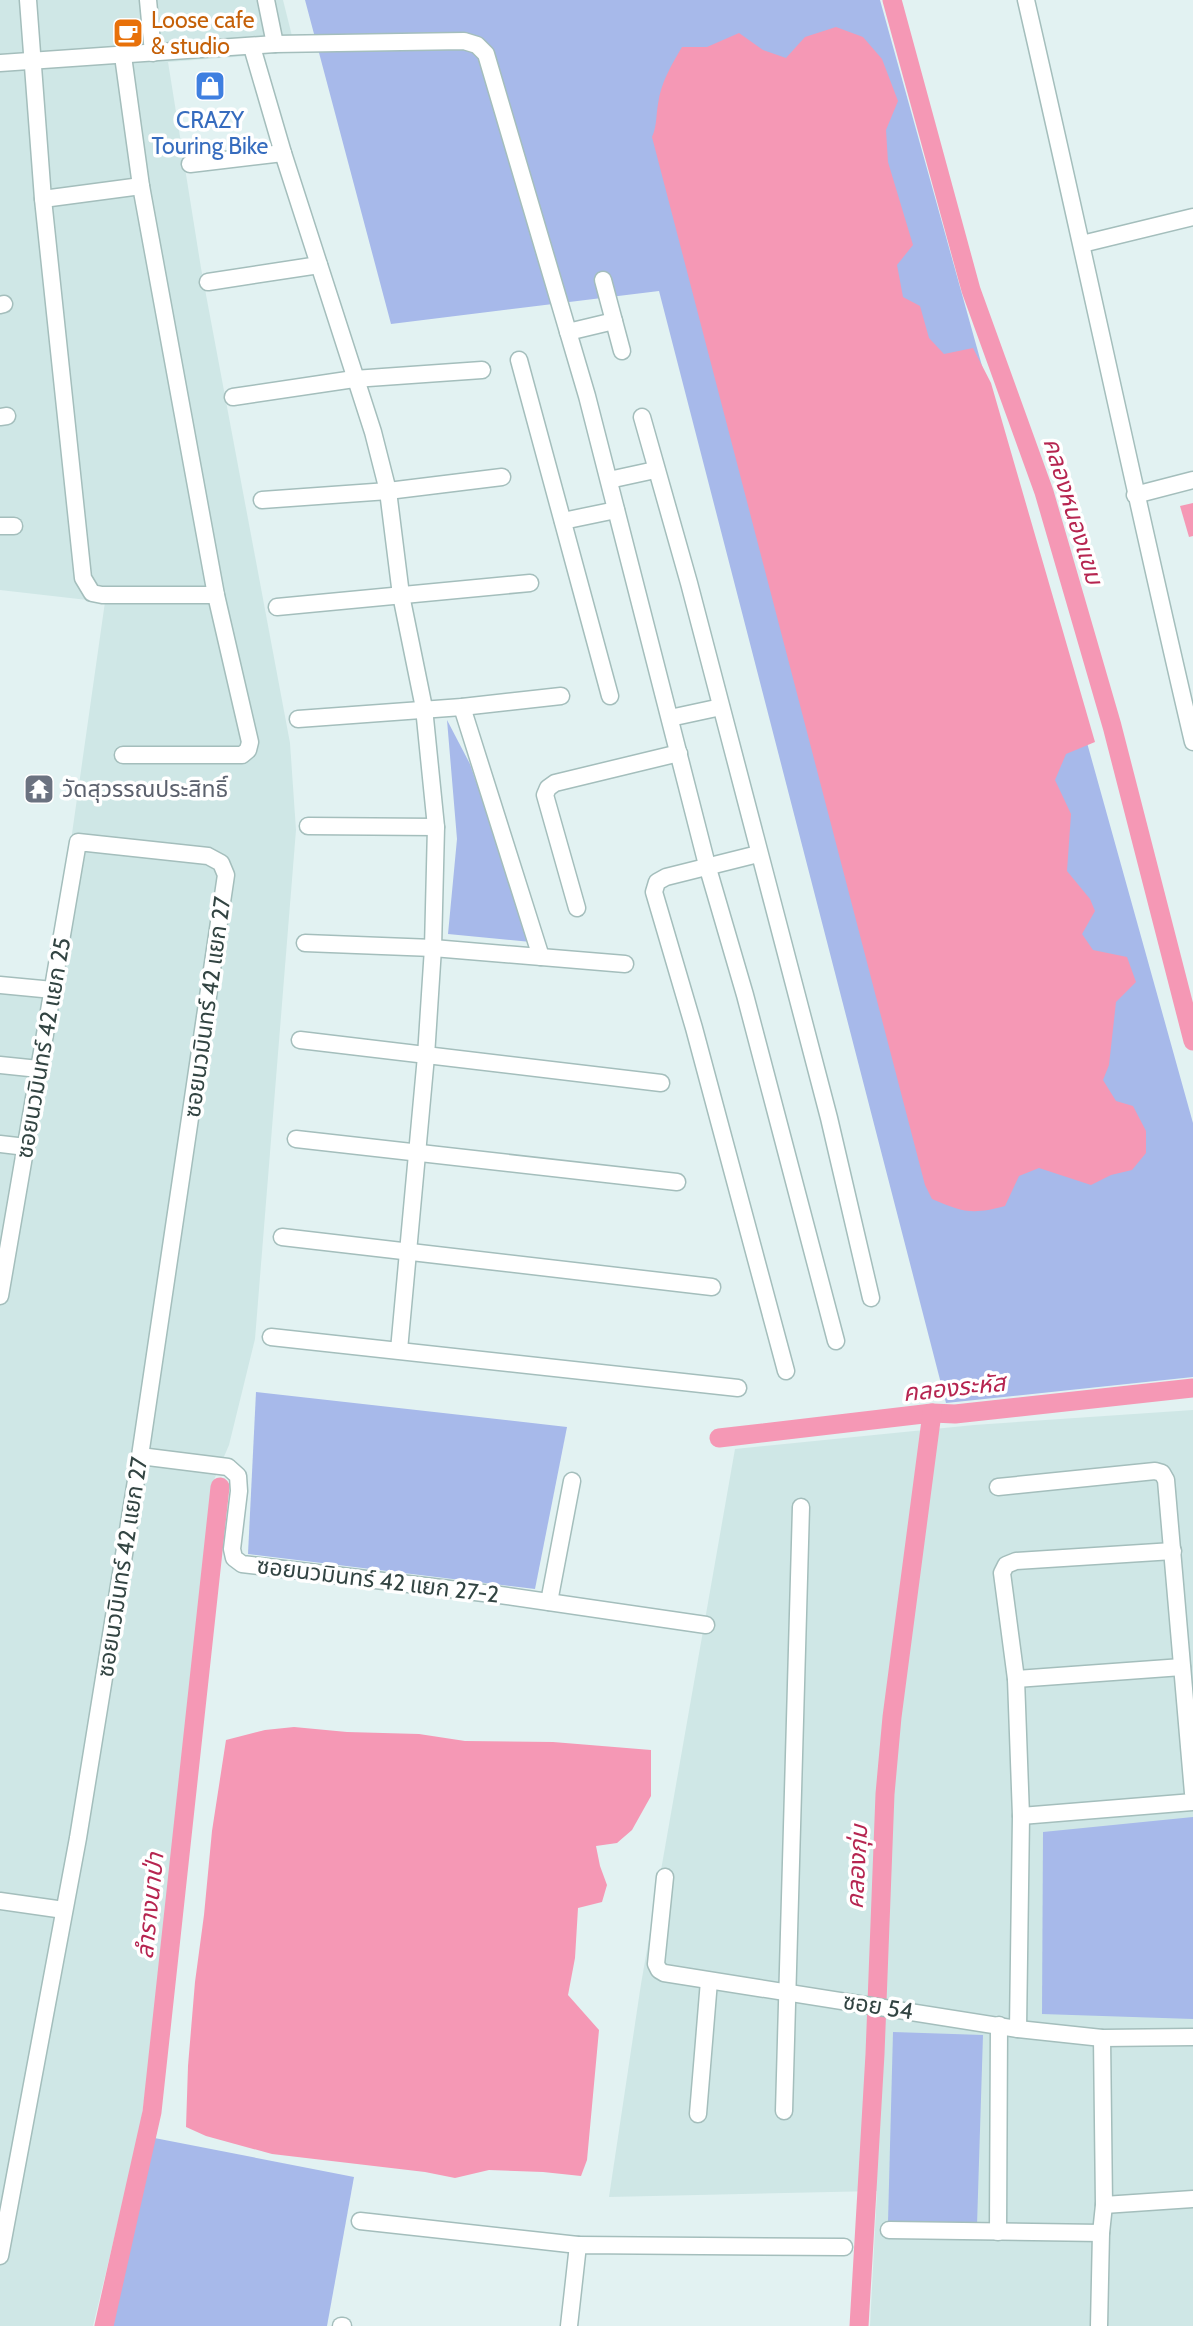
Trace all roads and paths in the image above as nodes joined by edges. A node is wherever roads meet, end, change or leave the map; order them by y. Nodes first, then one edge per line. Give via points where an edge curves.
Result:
1 (28, 0) edge
2 (148, 0) edge
3 (266, 0) edge
4 (1026, 0) edge
5 (275, 44) junction
6 (252, 47) junction
7 (153, 53) junction
8 (123, 56) junction
9 (32, 61) junction
10 (0, 62) edge
11 (283, 153) junction
12 (190, 164) dead end
13 (141, 186) junction
14 (43, 198) junction
15 (1193, 217) edge
16 (1082, 244) junction
17 (319, 265) junction
18 (603, 280) dead end
19 (208, 282) dead end
20 (614, 321) junction
21 (568, 332) junction
22 (622, 351) dead end
23 (519, 360) dead end
24 (482, 370) dead end
25 (354, 379) junction
26 (233, 397) dead end
27 (642, 417) dead end
28 (655, 470) junction
29 (502, 477) dead end
30 (609, 480) junction
31 (1193, 480) edge
32 (387, 491) junction
33 (1135, 495) junction
34 (262, 500) dead end
35 (616, 510) junction
36 (562, 521) junction
37 (530, 583) dead end
38 (216, 594) junction
39 (401, 595) junction
40 (277, 607) dead end
41 (561, 696) dead end
42 (610, 696) dead end
43 (461, 707) junction
44 (721, 707) junction
45 (424, 708) junction
46 (670, 718) junction
47 (298, 719) dead end
48 (1193, 742) edge
49 (679, 754) junction
50 (122, 755) dead end
51 (308, 826) dead end
52 (436, 827) junction
53 (758, 854) junction
54 (707, 865) junction
55 (226, 875) joint
56 (577, 908) dead end
57 (305, 943) dead end
58 (433, 948) junction
59 (541, 957) junction
60 (625, 964) dead end
61 (0, 985) edge
62 (53, 990) junction
63 (300, 1040) dead end
64 (426, 1056) junction
65 (0, 1065) edge
66 (39, 1069) junction
67 (662, 1083) dead end
68 (296, 1139) dead end
69 (0, 1144) edge
70 (26, 1147) junction
71 (417, 1153) junction
72 (677, 1182) dead end
73 (282, 1237) dead end
74 (408, 1252) junction
75 (712, 1287) dead end
76 (0, 1297) edge
77 (871, 1298) dead end
78 (271, 1337) dead end
79 (836, 1341) dead end
80 (400, 1350) junction
81 (786, 1371) dead end
82 (738, 1388) dead end
83 (140, 1456) junction
84 (572, 1481) dead end
85 (998, 1487) dead end
86 (801, 1507) dead end
87 (1173, 1551) junction
88 (548, 1602) junction
89 (706, 1625) dead end
90 (1182, 1667) junction
91 (1016, 1679) junction
92 (1193, 1793) edge
93 (1193, 1802) edge
94 (1021, 1815) junction
95 (665, 1877) dead end
96 (0, 1901) edge
97 (64, 1910) junction
98 (709, 1981) junction
99 (788, 1993) junction
100 (999, 2025) junction
101 (1018, 2029) junction
102 (1193, 2037) edge
103 (1102, 2038) junction
104 (784, 2111) dead end
105 (698, 2114) dead end
106 (1193, 2199) edge
107 (1104, 2205) junction
108 (360, 2221) dead end
109 (889, 2231) dead end
110 (998, 2232) junction
111 (1101, 2233) junction
112 (578, 2245) junction
113 (844, 2247) dead end
114 (0, 2256) edge
115 (569, 2326) edge
116 (1099, 2326) edge

1 - 9 street
2 - 7 street
3 - 5 street
4 - 16 street
5 - 6 street
5 - 21 street via 464,41 477,45 486,54
6 - 7 street
6 - 11 street
7 - 8 street
8 - 9 street
8 - 13 street
9 - 10 street
9 - 14 street
11 - 12 street
11 - 17 street
13 - 14 street
13 - 38 street
14 - 38 street via 87,588 102,595
15 - 16 street
16 - 33 street
17 - 19 street
17 - 25 street
18 - 20 street
20 - 21 street
20 - 22 street
21 - 30 street
23 - 36 street
24 - 25 street
25 - 26 street
25 - 32 street
27 - 28 street
28 - 30 street
28 - 44 street
29 - 32 street
30 - 35 street
31 - 33 street
32 - 34 street
32 - 39 street
33 - 48 street
35 - 36 street
35 - 46 street
36 - 42 street
37 - 39 street
38 - 50 street via 250,742 248,750 242,755
39 - 40 street
39 - 45 street
41 - 43 street
43 - 45 street
43 - 59 street
44 - 46 street
44 - 53 street
45 - 47 street
45 - 52 street
46 - 49 street
49 - 54 street
49 - 56 street via 548,788 545,795
51 - 52 street
52 - 58 street
53 - 54 street
53 - 77 street via 829,1118
54 - 79 street
54 - 81 street via 657,881 654,892
55 - 62 street, ซอยนวมินทร์ 42 แยก 25 via 221,863 208,856 78,842
55 - 83 street, ซอยนวมินทร์ 42 แยก 27
57 - 58 street
58 - 59 street
58 - 64 street
59 - 60 street
61 - 62 street
62 - 66 street, ซอยนวมินทร์ 42 แยก 25
63 - 64 street
64 - 67 street
64 - 71 street
65 - 66 street
66 - 70 street, ซอยนวมินทร์ 42 แยก 25
68 - 71 street
69 - 70 street
70 - 76 street, ซอยนวมินทร์ 42 แยก 25
71 - 72 street
71 - 74 street
73 - 74 street
74 - 75 street
74 - 80 street
78 - 80 street
80 - 82 street
83 - 88 street, ซอยนวมินทร์ 42 แยก 27-2 via 228,1466 238,1476 232,1549 242,1564
83 - 97 street, ซอยนวมินทร์ 42 แยก 27
84 - 88 street
85 - 87 street via 1162,1473
86 - 99 street
87 - 90 street
87 - 91 street via 1006,1565 1002,1573
88 - 89 street, ซอยนวมินทร์ 42 แยก 27-2
90 - 91 street
90 - 92 street
91 - 94 street
93 - 94 street
94 - 101 street
95 - 98 street, ซอย 54 via 656,1964 664,1973
96 - 97 street
97 - 114 street, ซอยนวมินทร์ 42 แยก 27
98 - 99 street, ซอย 54
98 - 105 street
99 - 100 street, ซอย 54
99 - 104 street
100 - 101 street, ซอย 54
100 - 110 street
101 - 103 street, ซอย 54
102 - 103 street, ซอย 54
103 - 107 street
106 - 107 street
107 - 111 street
108 - 112 street
109 - 110 street
110 - 111 street
111 - 116 street
112 - 113 street
112 - 115 street

